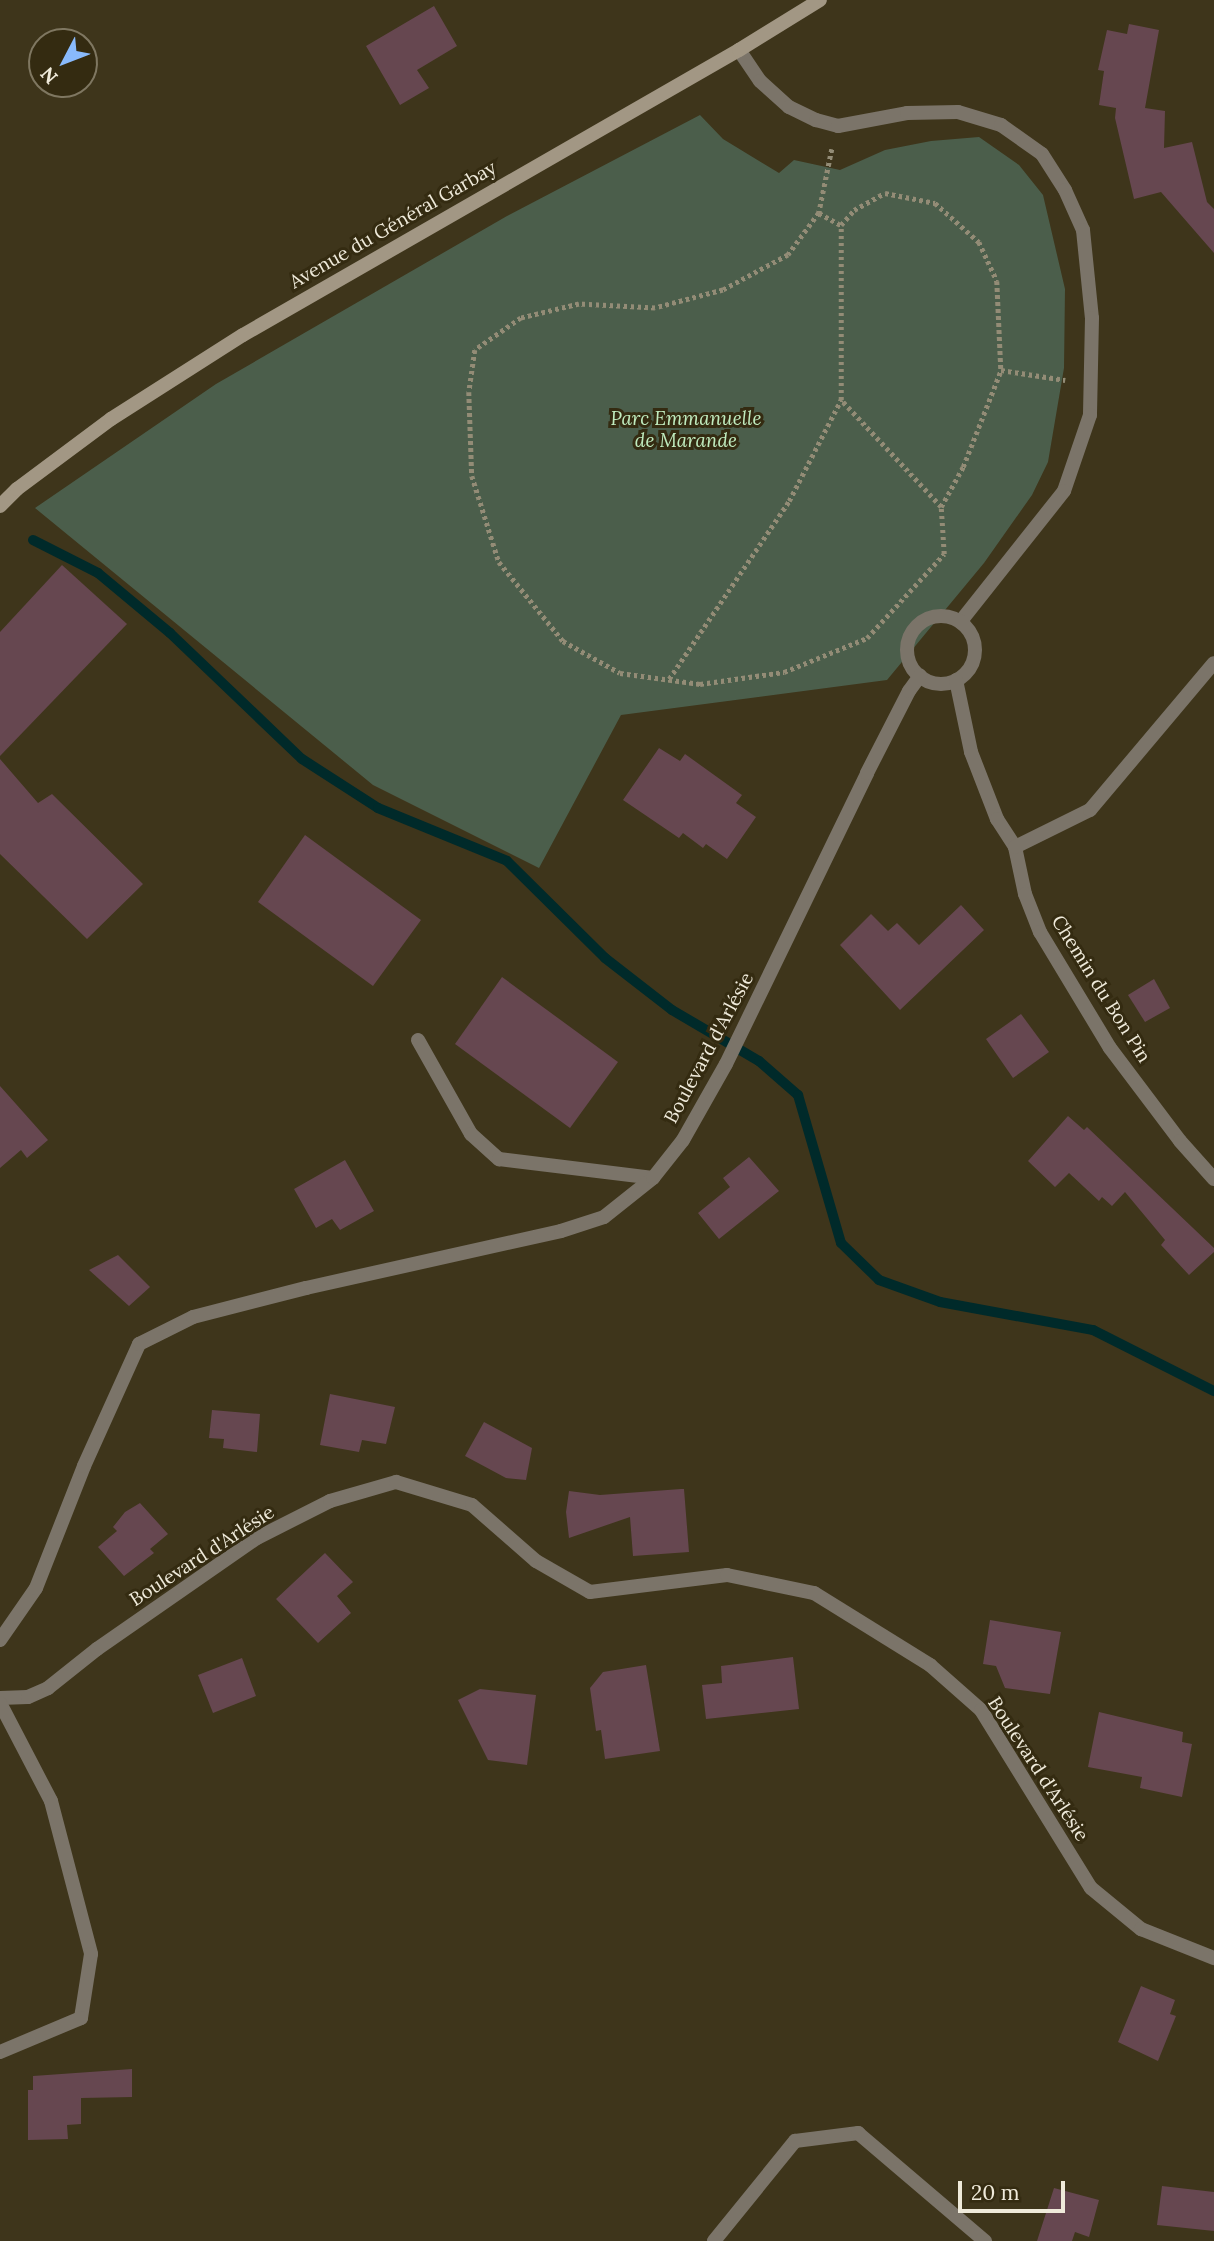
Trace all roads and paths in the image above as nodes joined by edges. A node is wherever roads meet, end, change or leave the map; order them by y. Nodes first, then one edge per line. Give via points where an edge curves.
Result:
1 (820, 0) edge
2 (739, 50) junction
3 (838, 127) junction
4 (819, 213) junction
5 (841, 225) junction
6 (1001, 370) junction
7 (1090, 383) junction
8 (841, 400) junction
9 (0, 506) edge
10 (941, 507) junction
11 (960, 622) junction
12 (1214, 663) edge
13 (920, 676) junction
14 (669, 680) junction
15 (956, 680) junction
16 (1015, 847) junction
17 (418, 1040) dead end
18 (653, 1178) junction
19 (1214, 1179) edge
20 (0, 1640) edge
21 (0, 1698) edge
22 (0, 1703) edge
23 (1214, 1958) edge
24 (0, 2052) edge
25 (714, 2241) edge
26 (985, 2241) edge

1 - 2 main road, Avenue du Général Garbay
2 - 3 street via 760,81 789,107
2 - 9 main road, Avenue du Général Garbay via 243,335 111,419
3 - 4 path
3 - 7 street via 907,113 958,112 1001,125 1042,154 1083,230 1092,318
4 - 5 path
4 - 14 path via 788,255 723,290 655,308 579,304 521,318 475,350 469,392 472,476 499,562 562,641 620,673
5 - 6 path via 854,210 885,193 935,203 979,242 997,281
5 - 8 path
6 - 7 path
6 - 10 path via 963,467
7 - 11 street via 1090,415 1064,491
8 - 10 path
8 - 14 path via 789,501
10 - 14 path via 944,554 867,638 784,672 700,684
11 - 13 street via 950,617 927,619 911,635 909,657
11 - 15 street via 973,637 974,657 971,667
12 - 16 street via 1090,810
13 - 15 street via 938,684
13 - 18 street, Boulevard d'Arlésie via 867,773 726,1064 683,1140
15 - 16 street, Chemin du Bon Pin via 971,752 997,819
16 - 19 street, Chemin du Bon Pin via 1024,894 1040,932 1110,1048 1180,1142
17 - 18 street via 471,1134 499,1159
18 - 20 street, Boulevard d'Arlésie via 604,1217 561,1231 192,1317 139,1344 36,1588
21 - 23 street, Boulevard d'Arlésie via 28,1697 48,1688 97,1648 257,1538 330,1501 396,1482 472,1505 536,1561 590,1592 727,1575 814,1593 930,1665 981,1710 1091,1888 1141,1929
22 - 24 street via 51,1801 90,1954 81,2018
25 - 26 street via 795,2141 858,2133

